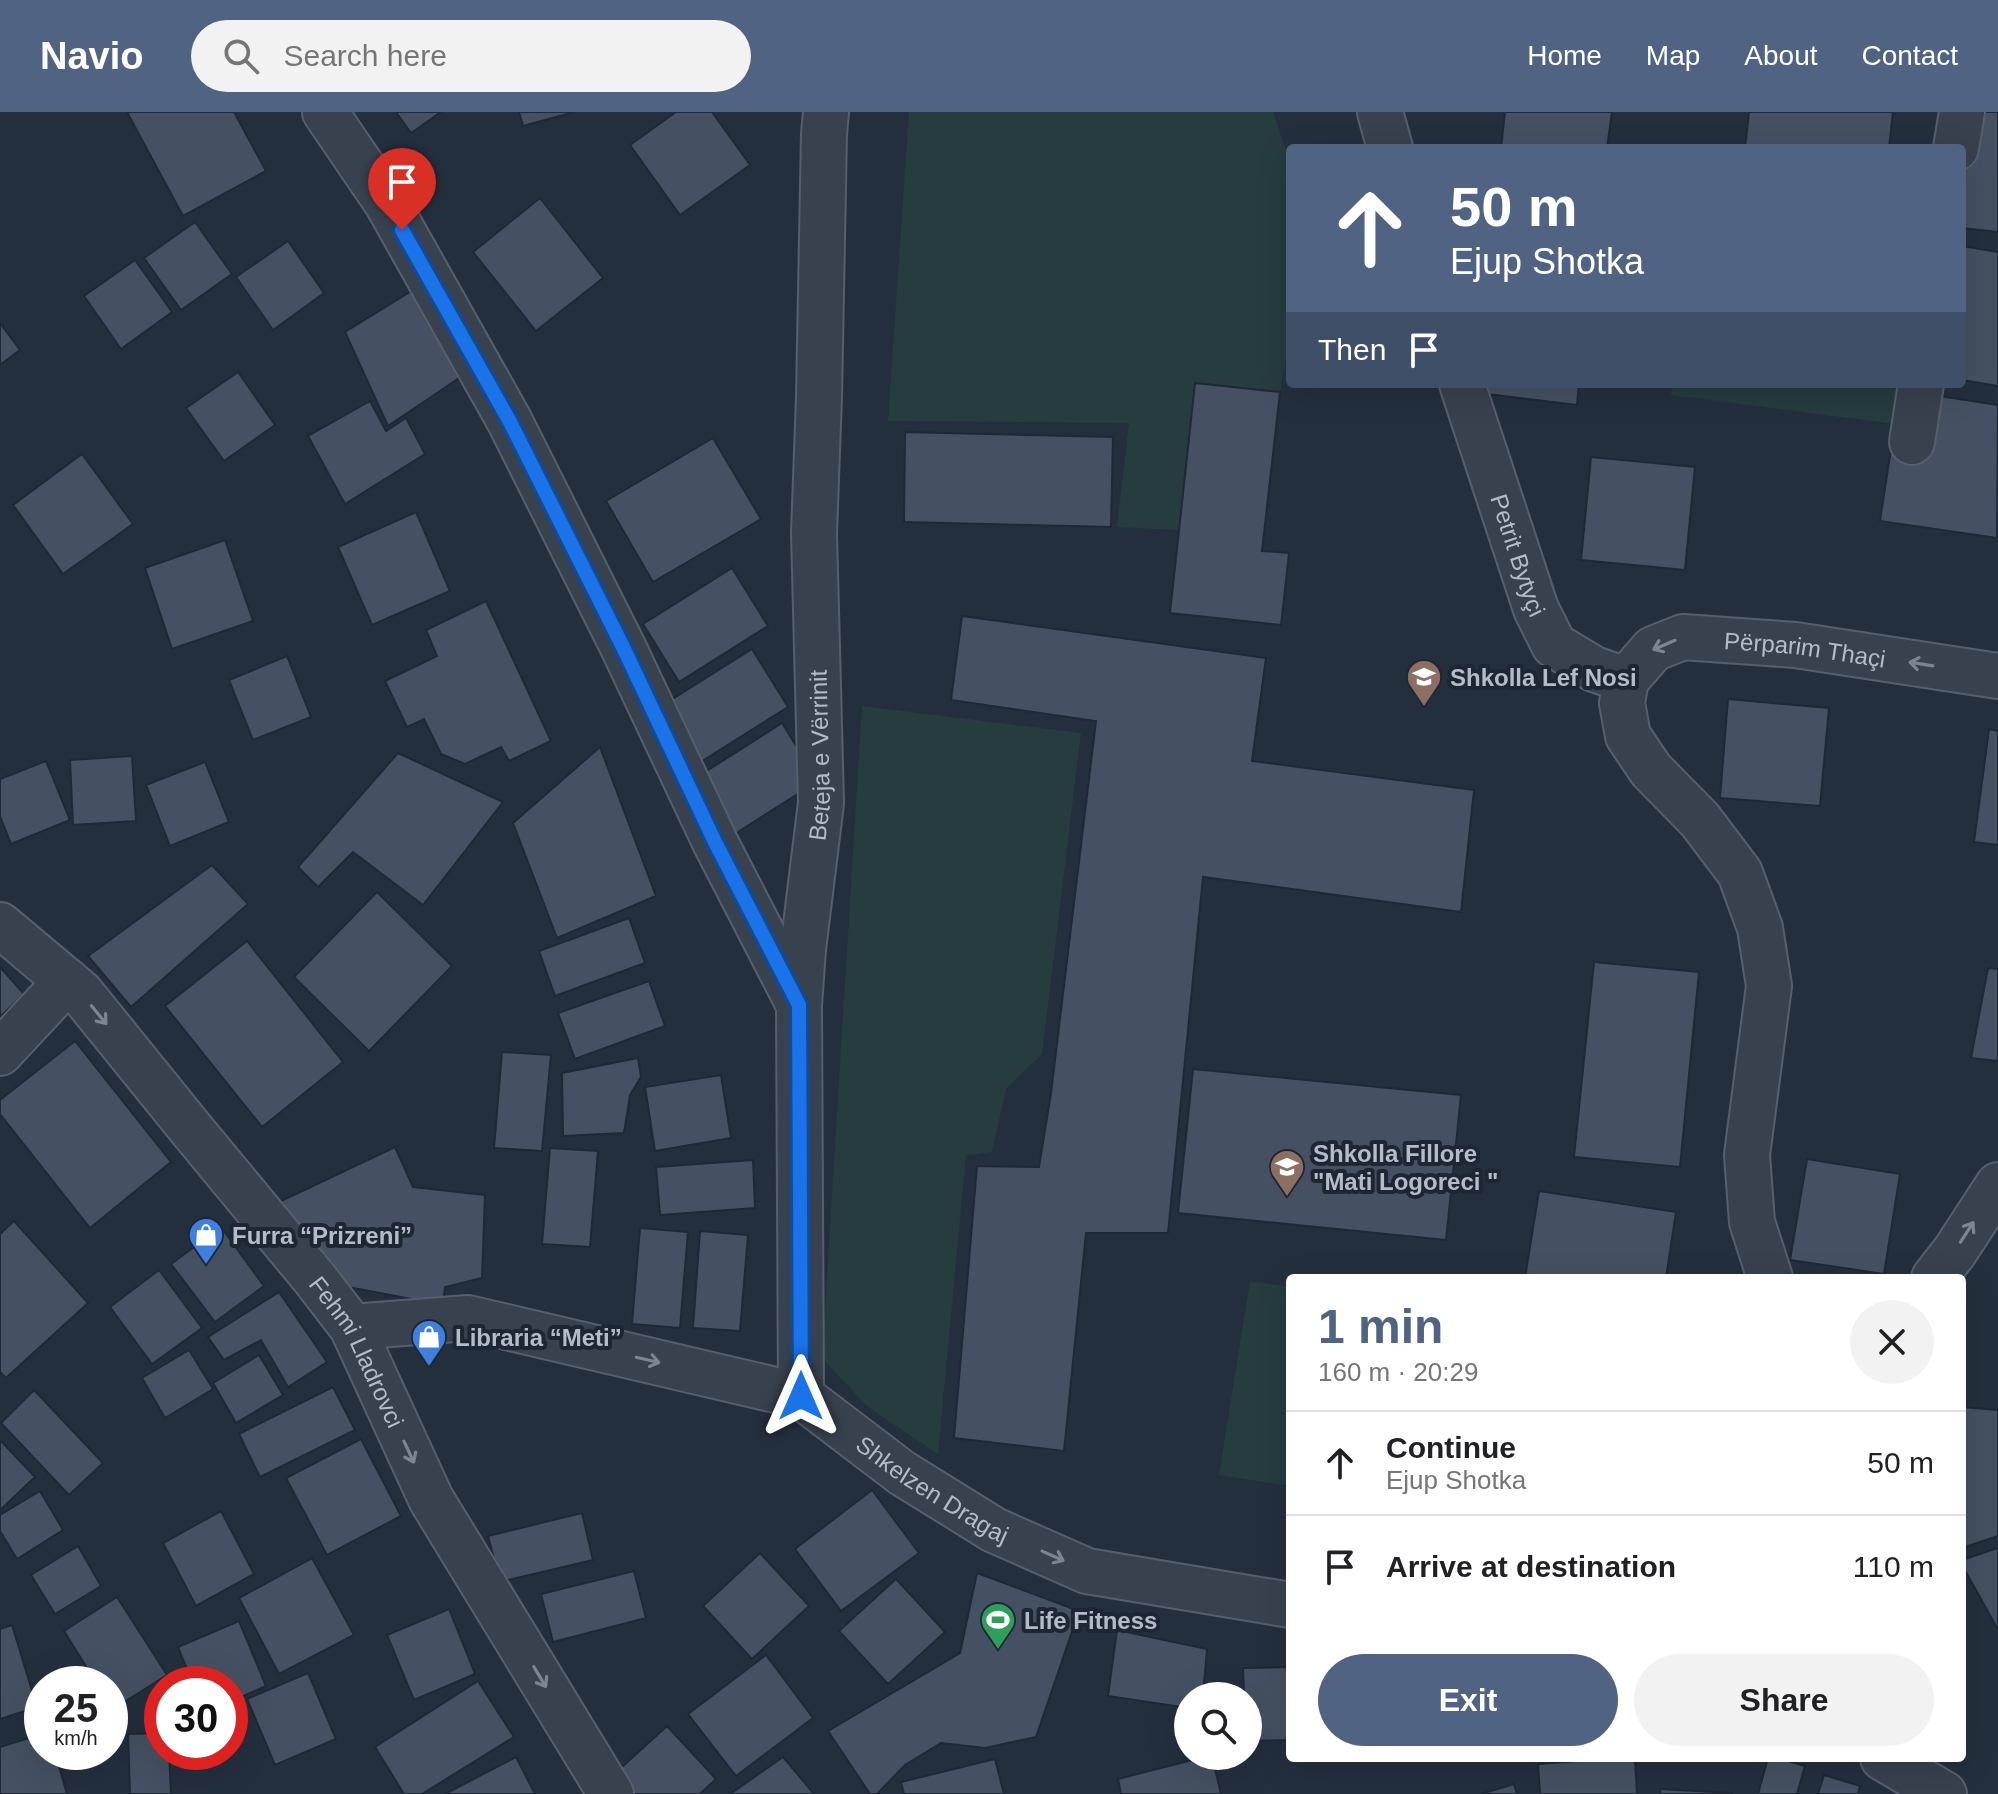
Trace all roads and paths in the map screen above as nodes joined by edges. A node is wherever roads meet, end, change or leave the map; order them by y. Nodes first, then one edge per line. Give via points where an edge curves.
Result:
1 (325, 112) edge
2 (826, 112) edge
3 (1380, 112) edge
4 (1962, 112) edge
5 (1389, 144) edge
6 (1957, 144) edge
7 (1463, 388) edge
8 (1920, 388) edge
9 (1912, 442) dead end
10 (1998, 676) edge
11 (1626, 680) junction
12 (0, 925) edge
13 (67, 981) junction
14 (799, 1005) junction
15 (0, 1053) edge
16 (1998, 1185) edge
17 (1769, 1274) edge
18 (1937, 1274) edge
19 (352, 1327) junction
20 (801, 1396) junction
21 (1286, 1604) edge
22 (1890, 1762) edge
23 (611, 1794) edge
24 (1944, 1794) edge

1 - 14 street via 387,203 509,420
2 - 14 street, Beteja e Vërrinit via 814,533 821,803
3 - 5 street
4 - 6 street
7 - 11 street, Petrit Bytyçi via 1536,609 1554,645 1594,669
8 - 9 street
10 -> 11 street, Përparim Thaçi via 1795,645 1683,637 1653,649
11 - 17 street via 1622,703 1628,736 1740,873 1760,928 1769,986 1747,1155 1752,1222
12 - 13 street, Fehmi Lladrovci
13 - 15 street
13 -> 19 street, Fehmi Lladrovci
14 - 20 street, Beteja e Vërrinit
18 -> 16 street
19 -> 20 street, Shkelzen Dragaj via 468,1318
19 -> 23 street, Fehmi Lladrovci via 431,1499
20 -> 21 street, Shkelzen Dragaj via 902,1473 994,1530 1087,1571
22 - 24 street

